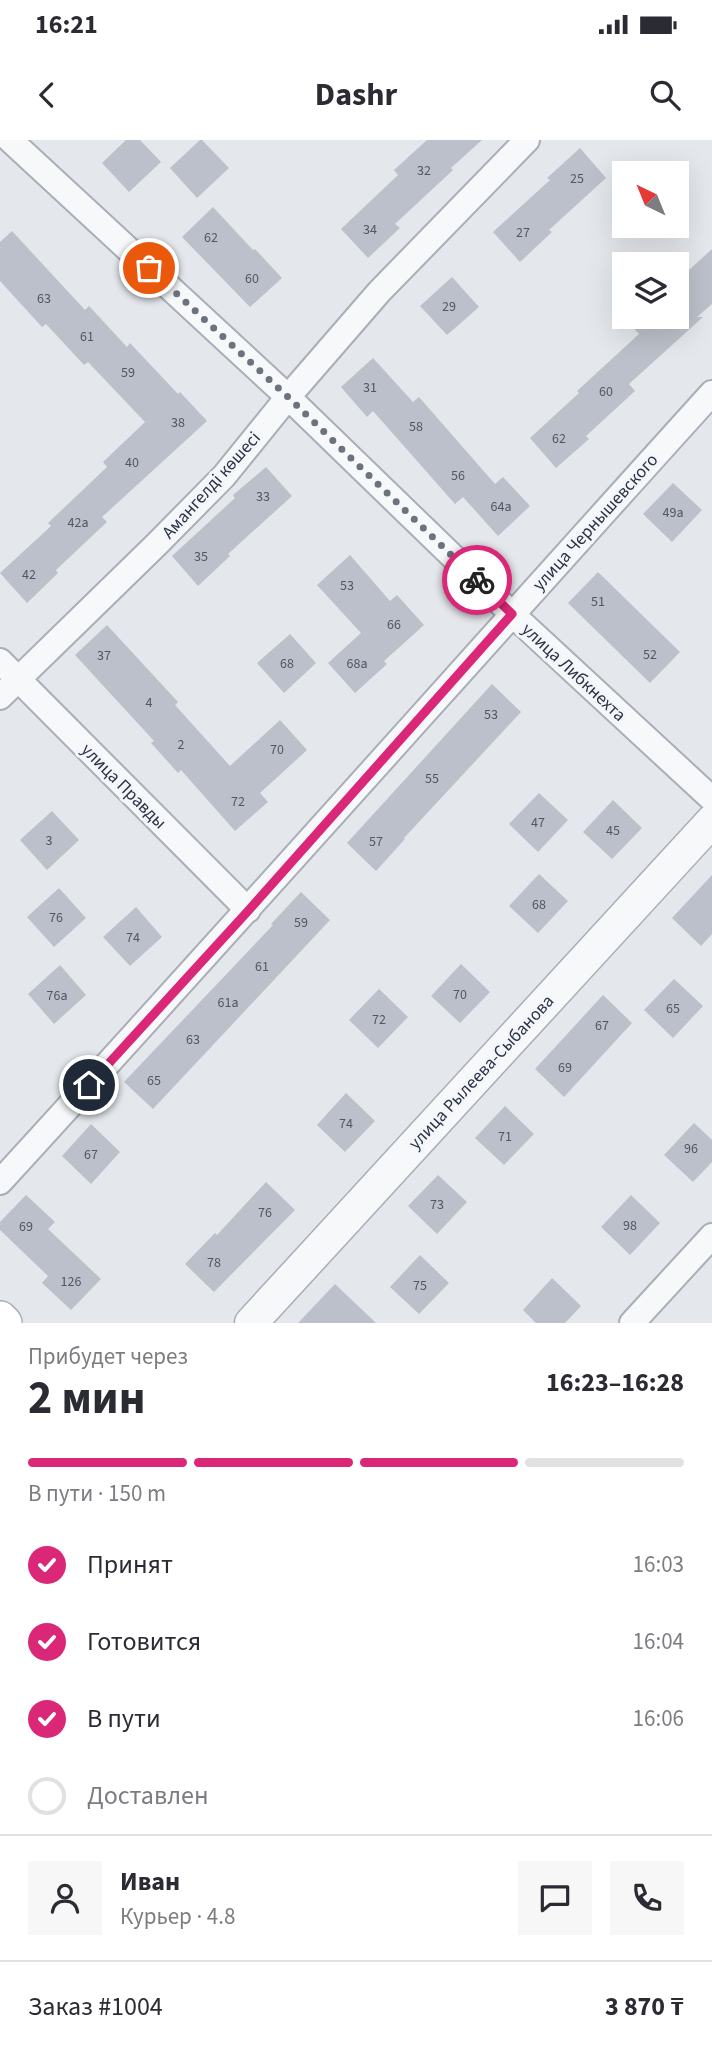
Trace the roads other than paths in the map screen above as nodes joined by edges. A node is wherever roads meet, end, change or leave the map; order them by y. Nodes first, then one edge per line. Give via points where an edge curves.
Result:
1 (10, 140) edge
2 (527, 140) edge
3 (712, 393) edge
4 (288, 397) junction
5 (512, 614) junction
6 (0, 661) edge
7 (9, 688) edge
8 (712, 799) edge
9 (712, 821) edge
10 (248, 911) junction
11 (0, 1182) edge
12 (712, 1236) edge
13 (0, 1319) edge
14 (4, 1323) edge
15 (251, 1323) edge
16 (632, 1323) edge

1 - 4 street, улица Либкнехта
2 - 4 street, Амангелді көшесі via 379,292
3 - 5 street, улица Чернышевского
4 - 5 street, улица Либкнехта
4 - 7 street, Амангелді көшесі via 224,476
5 - 8 street, улица Либкнехта
5 - 10 street, улица Чернышевского
6 - 7 street, улица Правды
7 - 10 street, улица Правды
9 - 15 street, улица Рылеева-Сыбанова
10 - 11 street, улица Чернышевского
12 - 16 street
13 - 14 main road

